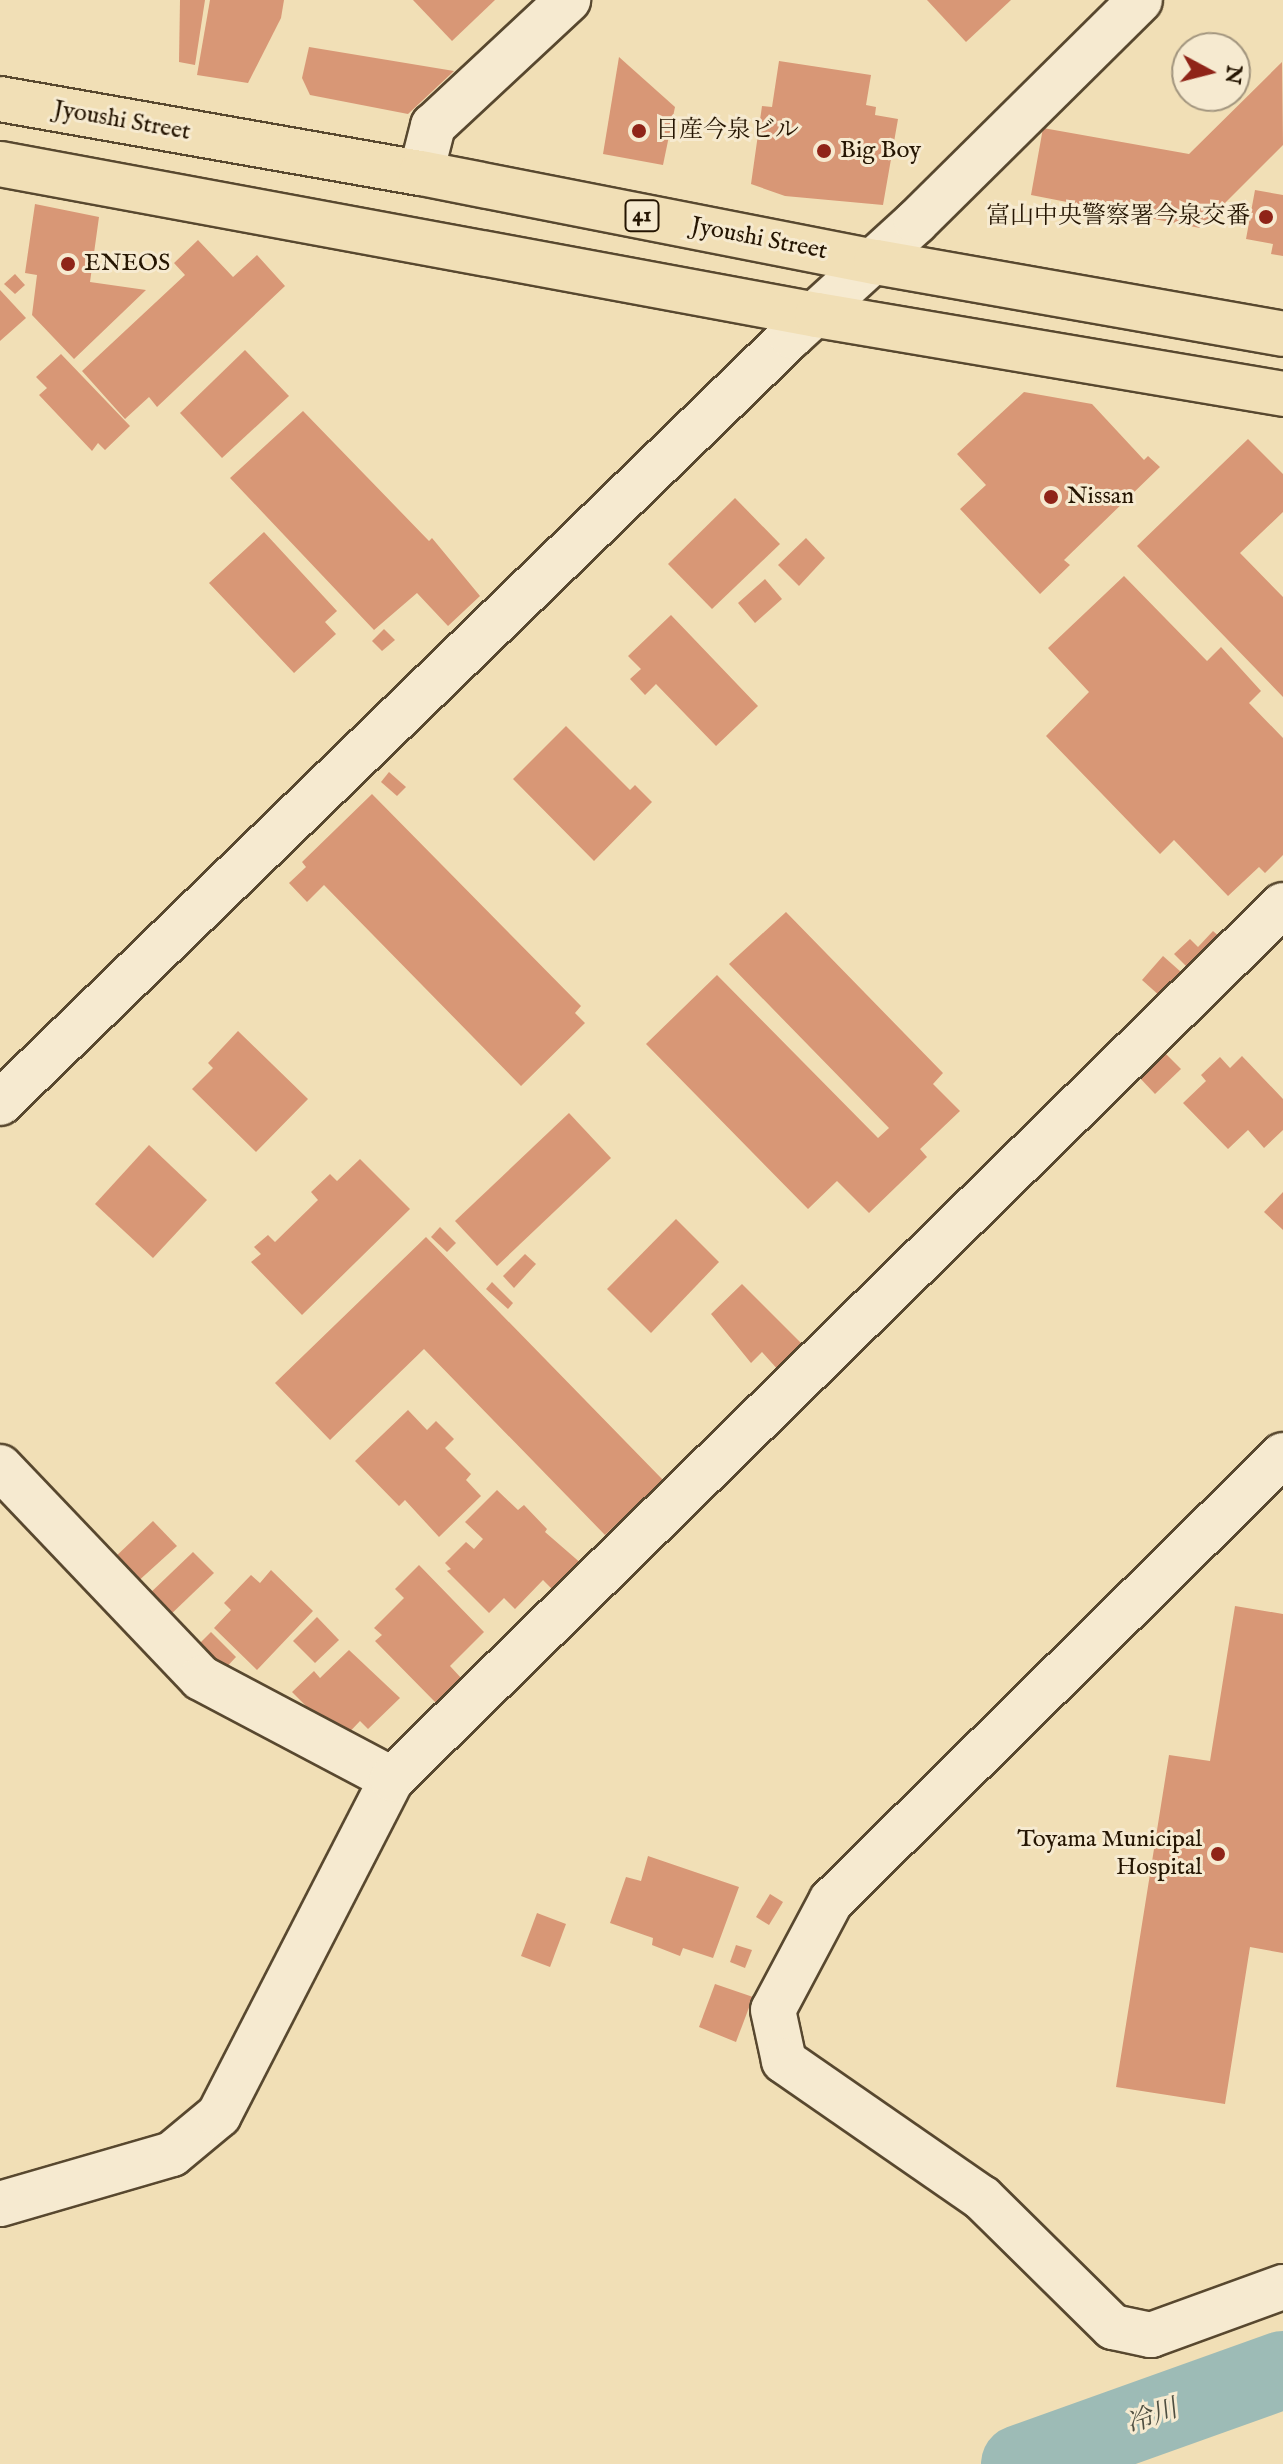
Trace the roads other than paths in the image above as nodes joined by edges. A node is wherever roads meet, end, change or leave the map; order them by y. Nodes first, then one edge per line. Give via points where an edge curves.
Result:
1 (568, 0) edge
2 (1140, 0) edge
3 (0, 99) edge
4 (0, 164) edge
5 (421, 173) junction
6 (876, 262) junction
7 (817, 315) junction
8 (1283, 334) edge
9 (1283, 394) edge
10 (1283, 905) edge
11 (0, 1103) edge
12 (1283, 1455) edge
13 (0, 1467) edge
14 (392, 1779) junction
15 (0, 2204) edge
16 (1283, 2287) edge

1 - 5 street via 433,126
2 - 6 street
3 - 5 highway, Jyoushi Street / 41
4 - 7 highway
5 - 6 highway, Jyoushi Street / 41
6 - 7 street
6 - 8 highway, Jyoushi Street / 41
7 - 9 highway
7 - 11 street
10 - 14 street
12 - 16 street via 831,1901 773,2010 784,2061 982,2198 1113,2327 1151,2335
13 - 14 street via 201,1678
14 - 15 street via 219,2115 172,2154

